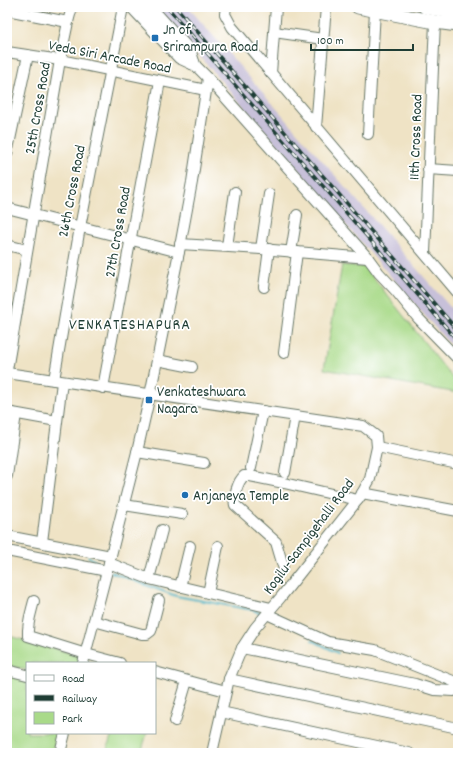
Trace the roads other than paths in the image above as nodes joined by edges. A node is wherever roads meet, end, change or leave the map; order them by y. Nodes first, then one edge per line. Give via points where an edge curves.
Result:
1 (72, 7) edge
2 (123, 7) edge
3 (133, 7) edge
4 (149, 7) edge
5 (226, 7) edge
6 (276, 7) edge
7 (326, 7) edge
8 (358, 7) edge
9 (425, 7) edge
10 (7, 10) edge
11 (32, 11) edge
12 (375, 11) junction
13 (457, 14) edge
14 (68, 22) junction
15 (434, 22) junction
16 (274, 32) junction
17 (324, 39) junction
18 (7, 52) edge
19 (28, 55) junction
20 (187, 57) junction
21 (60, 60) junction
22 (110, 70) junction
23 (271, 73) junction
24 (208, 78) junction
25 (160, 81) junction
26 (206, 90) junction
27 (316, 127) junction
28 (368, 134) dead end
29 (7, 154) edge
30 (428, 168) junction
31 (458, 171) edge
32 (235, 192) dead end
33 (269, 194) dead end
34 (7, 208) edge
35 (33, 214) junction
36 (297, 215) dead end
37 (80, 227) junction
38 (131, 240) junction
39 (7, 245) edge
40 (227, 246) junction
41 (180, 248) junction
42 (265, 249) junction
43 (27, 250) junction
44 (294, 252) junction
45 (425, 253) junction
46 (368, 258) junction
47 (264, 287) dead end
48 (458, 292) edge
49 (12, 316) edge
50 (284, 353) dead end
51 (458, 359) edge
52 (157, 360) junction
53 (192, 368) dead end
54 (7, 370) edge
55 (7, 374) edge
56 (58, 381) junction
57 (103, 388) junction
58 (150, 395) junction
59 (263, 411) junction
60 (12, 413) edge
61 (295, 416) junction
62 (57, 421) junction
63 (377, 447) junction
64 (137, 452) junction
65 (204, 463) dead end
66 (458, 464) edge
67 (251, 468) dead end
68 (285, 473) dead end
69 (7, 476) edge
70 (360, 496) junction
71 (124, 504) junction
72 (458, 511) edge
73 (182, 514) dead end
74 (162, 530) dead end
75 (7, 536) edge
76 (42, 542) junction
77 (190, 546) dead end
78 (218, 546) dead end
79 (7, 551) edge
80 (109, 565) junction
81 (284, 566) dead end
82 (149, 579) junction
83 (180, 587) junction
84 (208, 593) junction
85 (159, 600) dead end
86 (34, 601) dead end
87 (267, 614) junction
88 (94, 621) junction
89 (242, 648) junction
90 (84, 658) edge
91 (113, 662) edge
92 (7, 670) edge
93 (156, 672) edge
94 (26, 675) edge
95 (229, 679) junction
96 (187, 681) junction
97 (457, 686) edge
98 (226, 691) junction
99 (221, 712) junction
100 (174, 721) dead end
101 (458, 728) edge
102 (64, 734) edge
103 (60, 753) edge
104 (212, 753) edge
105 (409, 753) edge

1 - 14 street, 25th Cross Road
2 - 22 street, 26th Cross Road
3 - 20 main road
4 - 20 main road
5 - 23 street via 225,14 232,27
6 - 16 street
7 - 17 street
8 - 12 main road
9 - 13 main road
10 - 11 street
11 - 14 street
12 - 15 main road
12 - 28 street
13 - 15 main road
14 - 21 street, 25th Cross Road
15 - 30 street, 11th Cross Road
16 - 17 street
16 - 23 street
17 - 27 street
18 - 19 street, Veda Siri Arcade Road
19 - 21 street, Veda Siri Arcade Road
19 - 29 street
20 - 24 street
21 - 22 street, Veda Siri Arcade Road
21 - 35 street, 25th Cross Road
22 - 25 street, Veda Siri Arcade Road
22 - 37 street, 26th Cross Road
23 - 27 street
24 - 26 street
24 - 46 street
25 - 26 street, Veda Siri Arcade Road
25 - 38 street, 27th Cross Road
26 - 41 street
27 - 45 street
30 - 31 street
30 - 45 street, 11th Cross Road
32 - 40 street
33 - 42 street
34 - 35 street
35 - 37 street
35 - 43 street, 25th Cross Road
36 - 44 street
37 - 38 street
37 - 56 street, 26th Cross Road
38 - 41 street
38 - 57 street, 27th Cross Road
39 - 43 street
40 - 41 street
40 - 42 street
41 - 52 street
42 - 44 street
42 - 47 street
43 - 49 street, 25th Cross Road
44 - 46 street
44 - 50 street
45 - 48 street
46 - 51 street via 418,318
49 - 54 street, 25th Cross Road
52 - 53 street
52 - 58 street
55 - 56 street
56 - 57 street
56 - 62 street, 26th Cross Road
57 - 58 street
58 - 59 street
58 - 64 street
59 - 61 street
59 - 67 street
60 - 62 street
60 - 69 street
61 - 63 street via 363,426 376,436
61 - 68 street
62 - 76 street, 26th Cross Road
63 - 66 street
63 - 70 street, Kogilu-Sampigehalli Road via 370,479
64 - 65 street
64 - 71 street
70 - 72 street
70 - 81 street via 250,476 240,479 235,505 276,542
70 - 87 street, Kogilu-Sampigehalli Road
71 - 73 street
71 - 80 street
74 - 82 street
75 - 76 street
76 - 80 street
77 - 83 street
78 - 84 street
79 - 80 street
80 - 82 street
80 - 88 street
82 - 83 street
83 - 84 street
84 - 87 street
85 - 88 street via 151,631 147,634
86 - 90 street via 28,636
87 - 89 street, Kogilu-Sampigehalli Road
87 - 97 street via 328,642 375,650
88 - 90 street
89 - 95 street, Kogilu-Sampigehalli Road
89 - 97 street via 416,684 434,690 454,690
90 - 91 street
92 - 94 street
93 - 96 street
95 - 98 street, Kogilu-Sampigehalli Road
95 - 101 street
96 - 98 street
96 - 100 street
98 - 99 street, Kogilu-Sampigehalli Road
99 - 104 street, Kogilu-Sampigehalli Road
99 - 105 street
102 - 103 street

